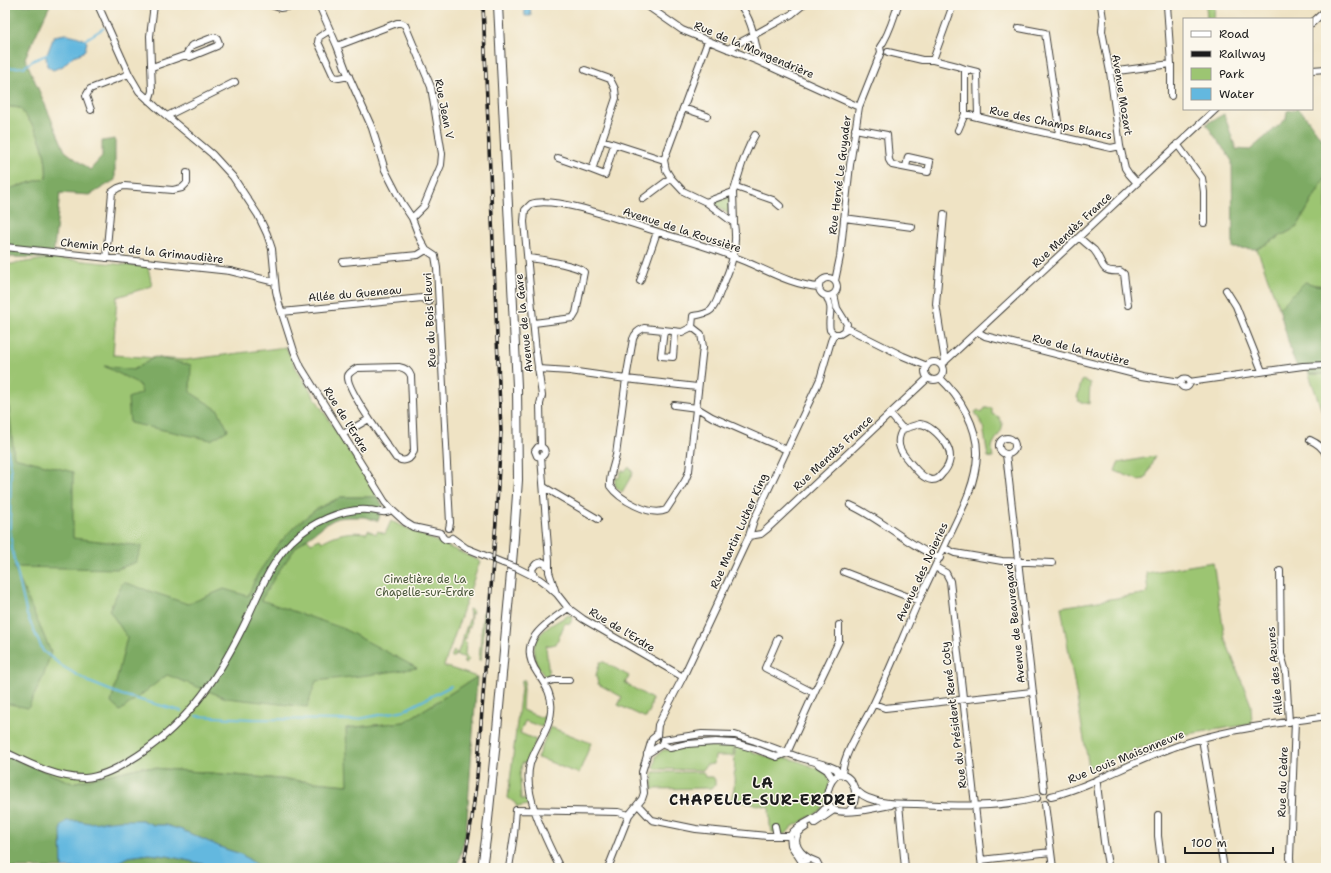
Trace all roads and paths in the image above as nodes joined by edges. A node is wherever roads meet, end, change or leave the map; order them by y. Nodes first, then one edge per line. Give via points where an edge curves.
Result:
1 (98, 5) edge
2 (154, 5) edge
3 (271, 5) edge
4 (299, 5) edge
5 (319, 5) edge
6 (498, 5) edge
7 (646, 5) edge
8 (740, 5) edge
9 (803, 5) edge
10 (898, 5) edge
11 (953, 5) edge
12 (1101, 5) edge
13 (1167, 5) edge
14 (1326, 10) edge
15 (1313, 22) edge
16 (1019, 28) dead end
17 (330, 30) junction
18 (754, 35) junction
19 (708, 41) junction
20 (337, 46) junction
21 (884, 48) junction
22 (728, 49) junction
23 (186, 54) junction
24 (933, 60) junction
25 (760, 62) junction
26 (1171, 64) junction
27 (152, 67) junction
28 (964, 69) junction
29 (1326, 69) edge
30 (585, 70) dead end
31 (1313, 70) edge
32 (1110, 72) junction
33 (129, 74) junction
34 (349, 76) junction
35 (234, 82) dead end
36 (1171, 96) dead end
37 (149, 101) junction
38 (859, 107) junction
39 (683, 108) junction
40 (91, 110) dead end
41 (1215, 110) edge
42 (965, 114) junction
43 (167, 116) junction
44 (707, 116) dead end
45 (978, 117) junction
46 (855, 129) junction
47 (958, 130) dead end
48 (755, 135) dead end
49 (1058, 136) junction
50 (602, 140) junction
51 (614, 144) junction
52 (1177, 144) junction
53 (1120, 146) junction
54 (558, 158) dead end
55 (664, 160) junction
56 (906, 167) dead end
57 (592, 170) junction
58 (187, 173) dead end
59 (671, 178) junction
60 (1137, 183) junction
61 (734, 189) junction
62 (643, 199) dead end
63 (706, 202) junction
64 (535, 203) joint
65 (780, 206) dead end
66 (944, 214) dead end
67 (412, 218) junction
68 (844, 218) junction
69 (734, 223) junction
70 (1204, 223) dead end
71 (912, 227) dead end
72 (657, 232) junction
73 (1079, 237) junction
74 (5, 247) edge
75 (426, 250) junction
76 (734, 257) junction
77 (106, 258) junction
78 (528, 258) junction
79 (343, 262) dead end
80 (640, 281) dead end
81 (835, 281) junction
82 (275, 282) junction
83 (819, 287) junction
84 (1226, 290) dead end
85 (834, 294) junction
86 (826, 296) junction
87 (429, 302) dead end
88 (1128, 305) dead end
89 (282, 312) junction
90 (534, 323) junction
91 (692, 327) junction
92 (847, 328) junction
93 (664, 330) junction
94 (675, 332) junction
95 (978, 332) junction
96 (834, 334) junction
97 (943, 364) junction
98 (1326, 365) edge
99 (927, 366) junction
100 (538, 369) junction
101 (1262, 371) junction
102 (928, 378) junction
103 (940, 378) junction
104 (626, 379) junction
105 (697, 387) junction
106 (674, 405) dead end
107 (696, 408) junction
108 (890, 414) junction
109 (369, 418) junction
110 (904, 429) junction
111 (343, 434) junction
112 (1310, 440) dead end
113 (787, 450) junction
114 (1006, 454) dead end
115 (1326, 454) edge
116 (544, 487) junction
117 (850, 505) dead end
118 (392, 510) junction
119 (598, 519) dead end
120 (449, 528) junction
121 (441, 533) junction
122 (749, 536) junction
123 (452, 538) junction
124 (944, 548) junction
125 (548, 552) junction
126 (940, 558) junction
127 (543, 562) junction
128 (1018, 563) junction
129 (1052, 563) dead end
130 (533, 567) junction
131 (935, 567) junction
132 (520, 569) junction
133 (549, 570) junction
134 (1280, 571) dead end
135 (844, 572) dead end
136 (537, 578) junction
137 (557, 594) junction
138 (919, 601) junction
139 (568, 608) junction
140 (839, 625) dead end
141 (778, 638) dead end
142 (683, 677) junction
143 (569, 680) dead end
144 (544, 683) junction
145 (1032, 692) junction
146 (814, 693) junction
147 (963, 699) junction
148 (874, 704) junction
149 (1326, 716) edge
150 (1292, 721) junction
151 (657, 735) junction
152 (1202, 739) junction
153 (651, 741) junction
154 (661, 743) junction
155 (5, 752) edge
156 (647, 754) junction
157 (787, 754) junction
158 (817, 763) junction
159 (840, 774) junction
160 (833, 779) junction
161 (1096, 780) junction
162 (854, 787) junction
163 (1044, 790) junction
164 (1051, 796) junction
165 (1037, 798) junction
166 (828, 803) junction
167 (898, 804) junction
168 (1045, 804) junction
169 (638, 805) junction
170 (975, 806) junction
171 (535, 810) junction
172 (834, 810) junction
173 (849, 811) junction
174 (629, 815) junction
175 (1158, 815) dead end
176 (775, 826) dead end
177 (777, 836) junction
178 (790, 836) junction
179 (1051, 852) junction
180 (810, 859) junction
181 (981, 860) junction
182 (1108, 864) dead end
183 (800, 865) edge
184 (482, 868) edge
185 (509, 868) edge
186 (560, 868) edge
187 (608, 868) edge
188 (820, 868) edge
189 (905, 868) edge
190 (982, 868) edge
191 (1053, 868) edge
192 (1162, 868) edge
193 (1224, 868) edge
194 (1291, 868) edge

1 - 33 street, Rue de l'Erdre
2 - 27 street via 150,36
3 - 4 street via 280,8
5 - 17 street, Rue du Bois Fleuri
6 - 184 main road via 518,386 518,480 496,741
7 - 19 street, Rue de la Mongendrière via 682,30
8 - 18 street
9 - 18 street
10 - 21 street, Rue Hervé Le Guyader
11 - 24 street
12 - 32 street, Avenue Mozart via 1102,31
13 - 26 street
14 - 15 street
16 - 49 street via 1045,33
17 - 20 street, Rue du Bois Fleuri
17 - 34 street via 319,37 318,42 334,77
18 - 22 street
18 - 25 street
19 - 22 street, Rue de la Mongendrière
19 - 39 street
20 - 34 street, Rue du Bois Fleuri
20 - 67 street, Rue Jean V via 397,23 405,25 431,87 442,154 441,165 424,206
21 - 24 street, Rue des Champs Blancs via 922,60
21 - 38 street, Rue Hervé Le Guyader
22 - 25 street, Rue de la Mongendrière
23 - 23 street via 190,57 217,46 217,38 214,36 191,46
23 - 27 street
24 - 28 street, Rue des Champs Blancs
25 - 38 street, Rue de la Mongendrière
26 - 32 street
26 - 36 street
27 - 37 street via 152,91
28 - 42 street
28 - 45 street, Rue des Champs Blancs via 977,72
29 - 31 street
30 - 50 street via 610,79 615,89 616,98
32 - 53 street, Avenue Mozart
33 - 37 street, Rue de l'Erdre
33 - 40 street via 90,89 86,96
34 - 67 street, Rue du Bois Fleuri via 372,128 385,170
35 - 43 street
37 - 43 street, Rue de l'Erdre
38 - 46 street, Rue Hervé Le Guyader
39 - 44 street
39 - 55 street
41 - 52 street, Rue Mendès France
42 - 45 street, Rue des Champs Blancs
42 - 47 street
43 - 82 street, Rue de l'Erdre via 212,154 244,192 267,234 272,249
45 - 49 street, Rue des Champs Blancs
46 - 56 street via 887,135 889,160 892,165
46 - 68 street, Rue Hervé Le Guyader
48 - 61 street
49 - 53 street, Rue des Champs Blancs via 1111,148
50 - 51 street
50 - 57 street
51 - 55 street
51 - 57 street via 605,175
52 - 60 street, Rue Mendès France
52 - 70 street via 1202,178
53 - 60 street, Avenue Mozart via 1128,174
54 - 57 street
55 - 59 street
58 - 77 street via 187,183 182,188 173,190 124,186 112,192
59 - 62 street
59 - 63 street via 683,190
60 - 73 street, Rue Mendès France
61 - 63 street
61 - 65 street via 774,200
61 - 69 street
63 - 69 street
64 - 72 street, Avenue de la Roussière via 550,202 578,208
64 - 78 street, Avenue de la Gare via 527,207 524,216
66 - 97 street via 936,304
67 - 75 street, Rue du Bois Fleuri
68 - 71 street
68 - 81 street, Rue Hervé Le Guyader
69 - 76 street
72 - 76 street, Avenue de la Roussière
72 - 80 street
73 - 88 street via 1094,251 1104,269 1124,274
73 - 95 street, Rue Mendès France
74 - 77 street, Chemin Port de la Grimaudière
75 - 79 street via 418,255
75 - 120 street, Rue du Bois Fleuri via 435,256 438,268
76 - 83 street, Avenue de la Roussière via 789,281
76 - 91 street via 716,302 707,313 693,316
77 - 82 street, Chemin Port de la Grimaudière via 230,271
78 - 90 street, Avenue de la Gare
78 - 90 street via 584,272 573,318
81 - 83 street via 831,278 823,280
81 - 85 street via 837,289
82 - 89 street, Rue de l'Erdre
83 - 86 street
84 - 101 street via 1236,306
85 - 86 street
85 - 92 street via 835,304 846,321
86 - 96 street, Rue Martin Luther King via 831,310 830,327
87 - 89 street, Allée du Gueneau via 422,298
89 - 111 street, Rue de l'Erdre via 301,367
90 - 100 street, Avenue de la Gare
91 - 94 street
91 - 105 street via 701,334
92 - 96 street via 843,333
92 - 99 street
93 - 94 street
93 - 94 street via 661,356 673,357
93 - 104 street via 644,328 634,335
95 - 97 street, Rue Mendès France
95 - 101 street, Rue de la Hautière via 985,336 1142,376 1180,382 1184,387 1188,386 1189,382
96 - 113 street, Rue Martin Luther King via 820,379
97 - 99 street via 934,362
97 - 103 street
98 - 101 street
99 - 102 street via 925,371
100 - 104 street
100 - 116 street, Avenue de la Gare via 542,396 541,447 535,451 537,456 541,457
102 - 103 street
102 - 108 street, Rue Mendès France
103 - 124 street, Avenue des Noieries via 948,385 967,414 977,454 974,477
104 - 105 street
104 - 107 street via 610,486 613,491 646,510 666,510 687,476 692,454
105 - 107 street
106 - 107 street
107 - 113 street
108 - 110 street
108 - 122 street, Rue Mendès France via 766,530 761,534
109 - 109 street via 349,382 348,376 351,371 357,368 405,368 411,376 414,450 412,456 402,461 396,458
109 - 111 street
110 - 110 street via 899,443 901,454 920,474 934,480 939,479 951,460 946,445 927,425 920,424
111 - 118 street, Rue de l'Erdre
112 - 115 street via 1317,443
113 - 122 street, Rue Martin Luther King
114 - 128 street, Avenue de Beauregard
116 - 119 street
116 - 125 street, Avenue de la Gare
117 - 126 street
118 - 121 street, Rue de l'Erdre via 413,527
118 - 155 street via 384,513 368,510 338,514 303,531 292,541 265,578 243,628 205,693 174,727 135,758 113,770 87,778 77,778 45,770
120 - 121 street
120 - 123 street via 453,532
121 - 123 street via 445,540
122 - 142 street, Rue Martin Luther King
123 - 132 street, Rue de l'Erdre, bridge via 466,548
124 - 126 street, Avenue des Noieries
124 - 128 street via 955,553
125 - 127 street
125 - 133 street, Avenue de la Gare
126 - 131 street, Avenue des Noieries
127 - 130 street via 538,562
127 - 133 street
128 - 129 street
128 - 145 street, Avenue de Beauregard
130 - 132 street
130 - 136 street via 532,573
131 - 138 street, Avenue des Noieries
131 - 147 street, Rue du Président René Coty via 946,574 950,581
132 - 136 street, Rue de l'Erdre
133 - 136 street via 547,577
133 - 137 street, Rue de l'Erdre
134 - 150 street, Allée des Azures via 1281,654 1286,672
135 - 138 street
136 - 137 street, Rue de l'Erdre
137 - 139 street, Rue de l'Erdre
138 - 148 street, Avenue des Noieries
139 - 142 street, Rue de l'Erdre
139 - 144 street via 541,628 532,640 530,658
140 - 146 street via 839,641
141 - 146 street via 765,668
142 - 151 street, Rue Martin Luther King via 658,725
143 - 144 street
144 - 171 street via 550,696 551,714 530,765 528,785
145 - 147 street
145 - 163 street, Avenue de Beauregard
146 - 157 street
147 - 148 street via 885,708
147 - 170 street, Rue du Président René Coty
148 - 159 street, Avenue des Noieries via 851,746
149 - 150 street, Rue Louis Maisonneuve
150 - 152 street, Rue Louis Maisonneuve
150 - 194 street, Rue du Cèdre
151 - 153 street
151 - 154 street via 660,736
152 - 161 street, Rue Louis Maisonneuve via 1143,759
152 - 193 street
153 - 154 street via 653,745
153 - 156 street
154 - 156 street
154 - 157 street via 702,734 734,735
154 - 157 street via 670,748 708,742 734,743 777,757
156 - 169 street via 642,772 644,793
157 - 158 street
158 - 159 street via 836,769
158 - 160 street via 827,770
159 - 160 street
159 - 162 street via 848,776
160 - 166 street via 828,790
161 - 164 street, Rue Louis Maisonneuve
161 - 182 street
162 - 167 street via 869,798
162 - 173 street via 855,801
163 - 164 street
163 - 165 street
164 - 168 street
165 - 168 street
165 - 170 street
166 - 172 street
166 - 178 street via 822,813 795,829
167 - 170 street
167 - 173 street
167 - 189 street
168 - 179 street
169 - 174 street
169 - 177 street via 652,820 696,829
170 - 181 street, Rue du Président René Coty
171 - 174 street via 618,812
171 - 185 street via 516,810
171 - 186 street
172 - 173 street
172 - 180 street via 798,834 796,844
174 - 187 street
175 - 192 street
176 - 177 street
177 - 178 street
178 - 183 street
179 - 181 street
179 - 191 street
180 - 183 street
180 - 188 street via 817,862
181 - 190 street, Rue du Président René Coty

